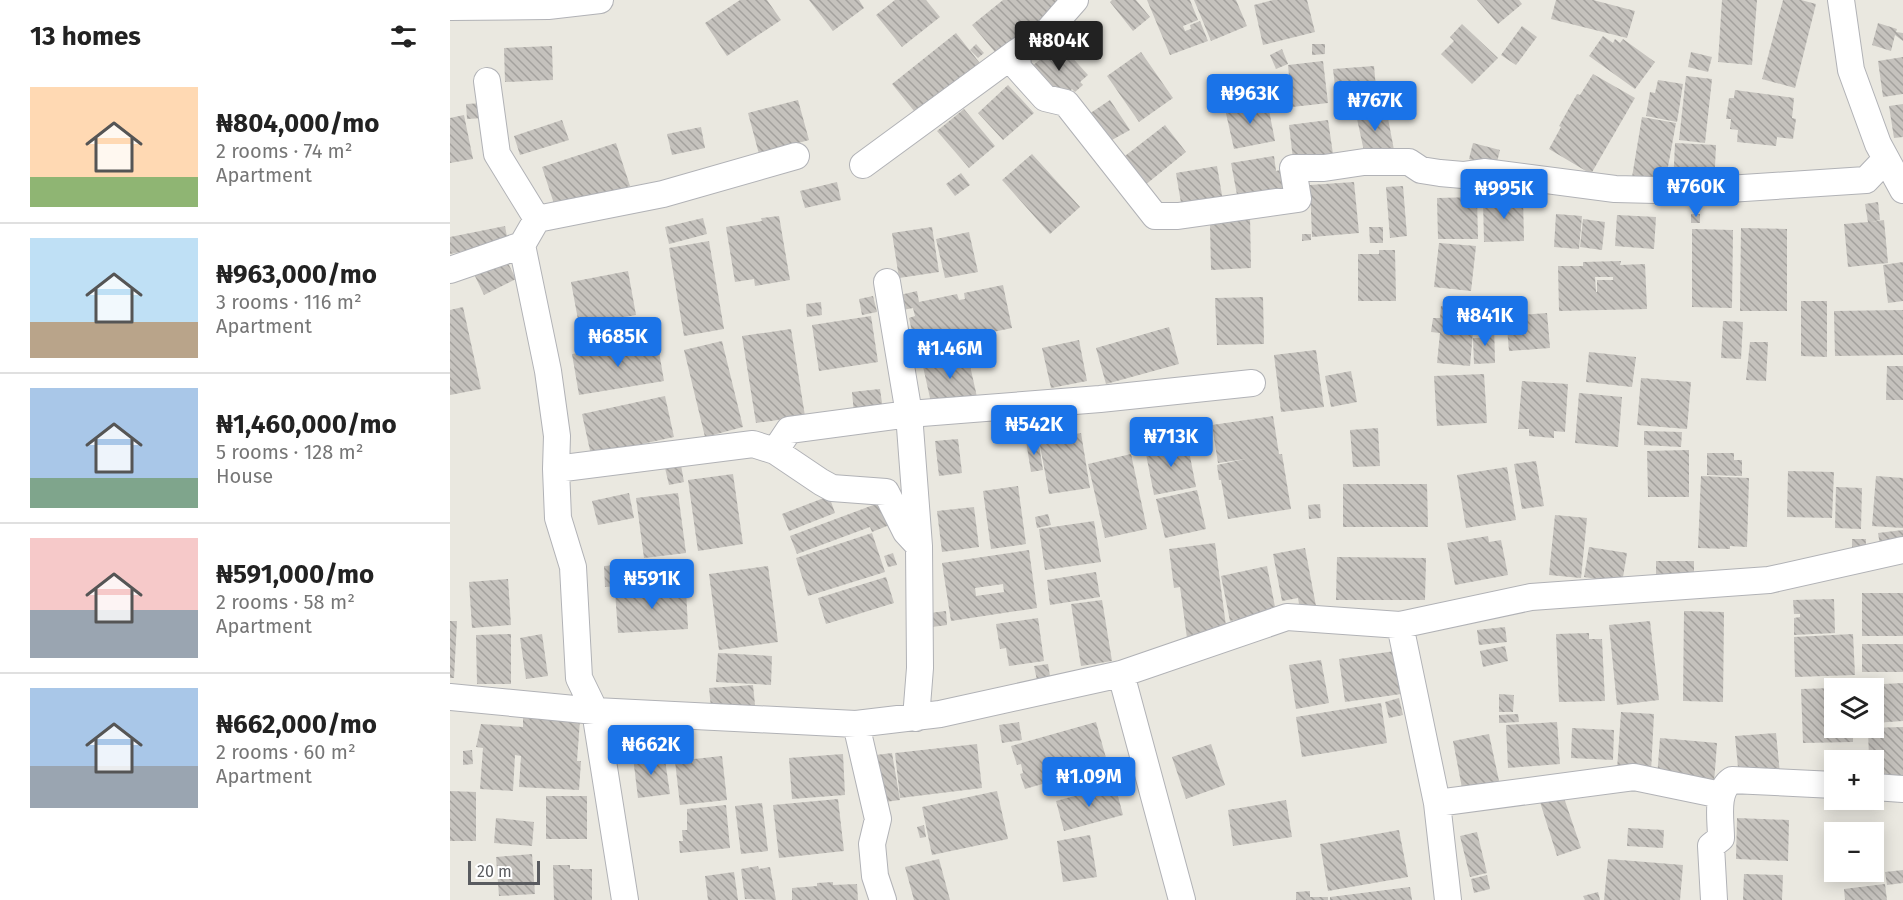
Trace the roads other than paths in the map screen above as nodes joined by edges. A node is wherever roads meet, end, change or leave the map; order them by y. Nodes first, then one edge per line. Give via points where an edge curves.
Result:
1 (600, 0) edge
2 (1075, 0) edge
3 (1840, 0) edge
4 (450, 7) edge
5 (1017, 52) junction
6 (487, 81) dead end
7 (796, 156) dead end
8 (1886, 159) junction
9 (863, 165) dead end
10 (1903, 190) edge
11 (537, 219) junction
12 (522, 245) junction
13 (450, 270) edge
14 (887, 282) dead end
15 (1252, 383) dead end
16 (909, 414) junction
17 (775, 451) junction
18 (556, 469) junction
19 (919, 546) junction
20 (1903, 550) edge
21 (1400, 625) junction
22 (1121, 674) junction
23 (450, 697) edge
24 (595, 711) junction
25 (916, 718) junction
26 (856, 724) junction
27 (1824, 785) edge
28 (1884, 788) edge
29 (1903, 789) edge
30 (1721, 795) junction
31 (1437, 803) junction
32 (625, 900) edge
33 (883, 900) edge
34 (1182, 900) edge
35 (1448, 900) edge
36 (1714, 900) edge

1 - 4 street via 548,6
2 - 5 street via 1046,33
3 - 8 street via 1851,70
5 - 8 street via 1018,68 1045,98 1066,103 1155,216 1298,200 1293,168 1364,162 1409,162 1421,170 1440,173 1484,172 1615,189 1697,190 1866,180
5 - 9 street
6 - 11 street via 497,154
7 - 11 street via 663,194
8 - 10 street
11 - 12 street
12 - 13 street
12 - 18 street via 548,371 557,436
14 - 16 street
15 - 16 street
16 - 17 street via 789,430
16 - 19 street
17 - 18 street via 753,444
17 - 19 street via 832,488 886,492 906,532
18 - 24 street via 558,518 573,567 579,678
19 - 25 street via 920,668
20 - 21 street via 1769,580 1531,597
21 - 22 street via 1287,617
21 - 31 street
22 - 25 street
22 - 34 street
23 - 24 street
24 - 26 street
24 - 32 street
25 - 26 street
26 - 33 street via 878,819 872,844 875,876
27 - 30 street via 1732,780 1725,784
28 - 29 street
30 - 31 street via 1634,777
30 - 36 street via 1721,838 1712,846
31 - 35 street

